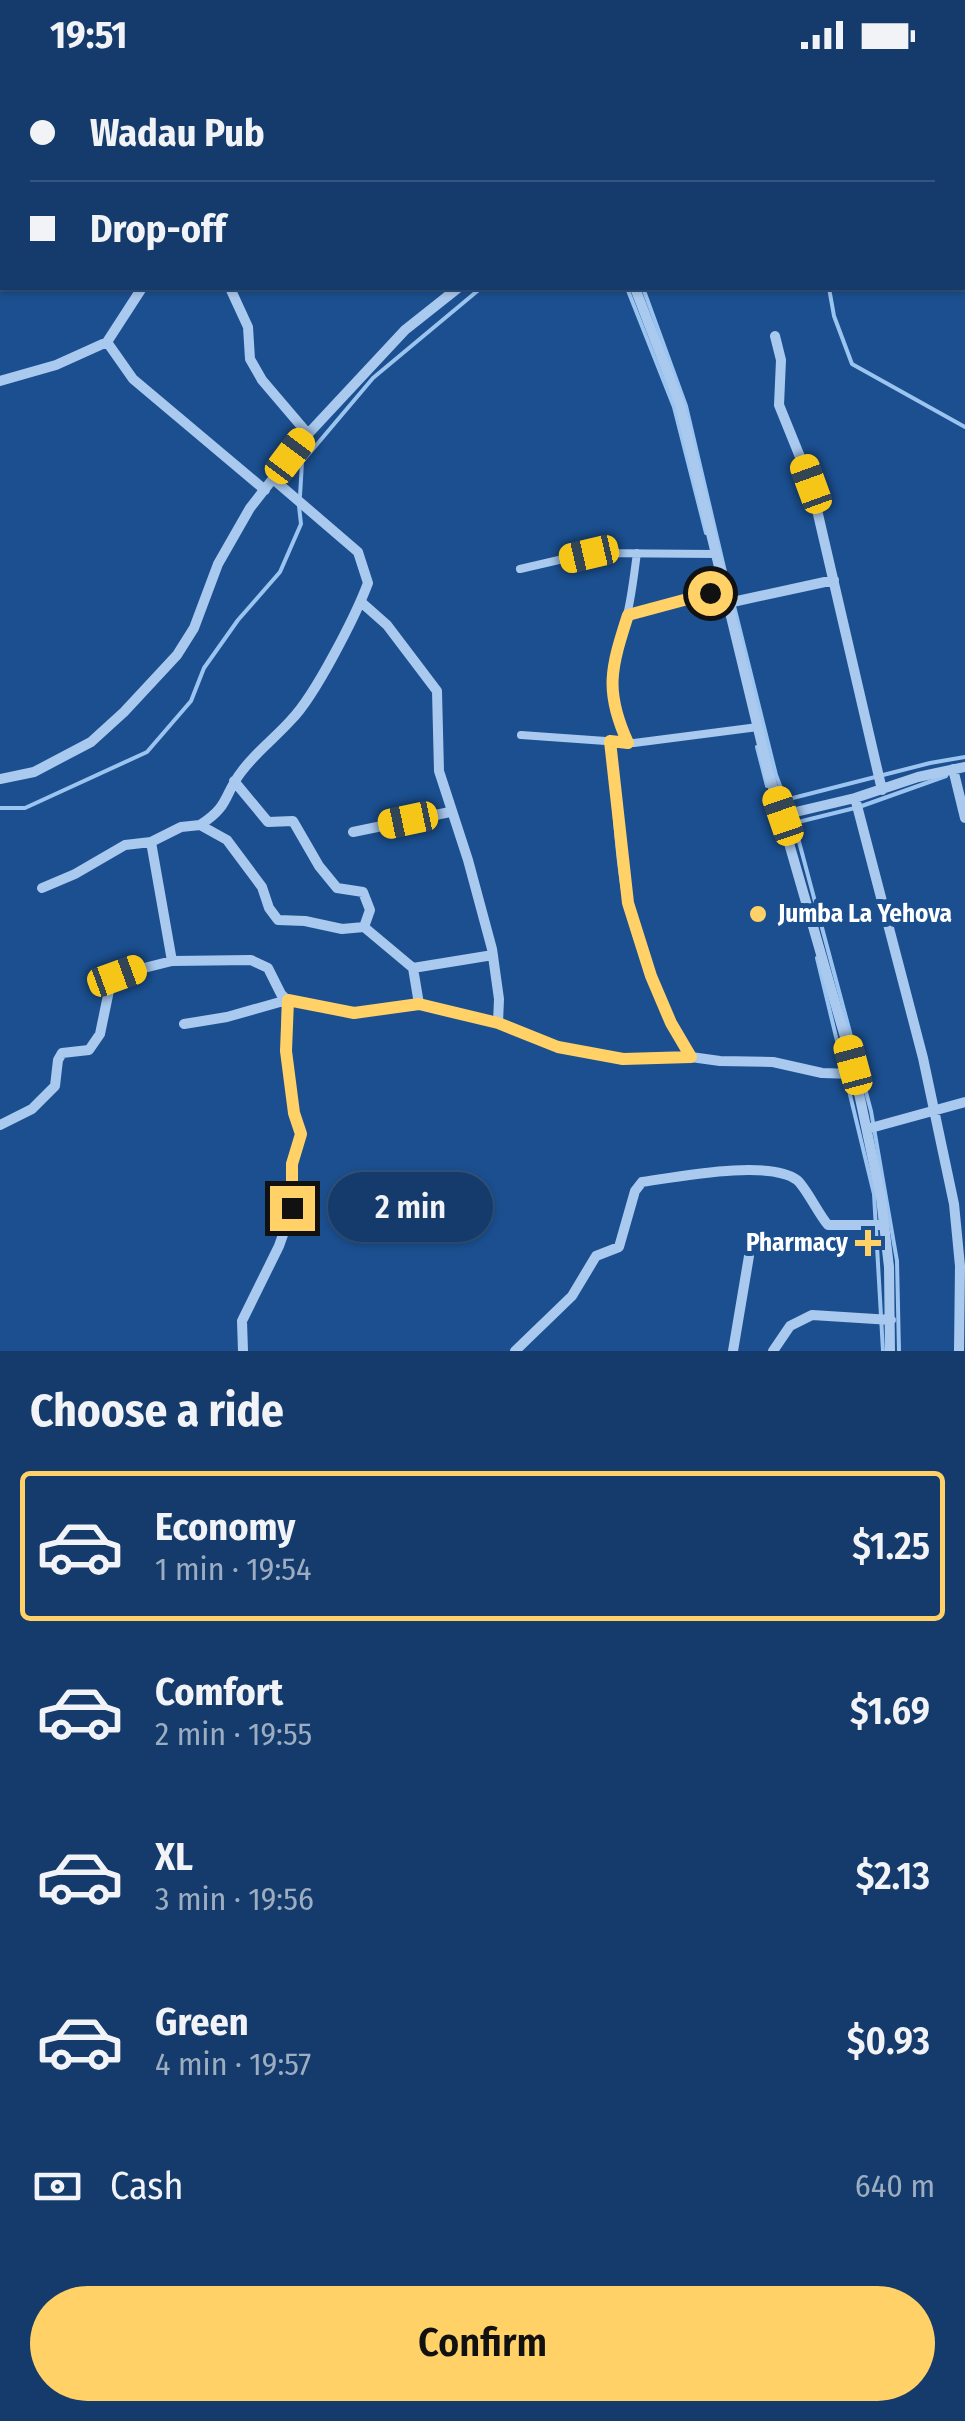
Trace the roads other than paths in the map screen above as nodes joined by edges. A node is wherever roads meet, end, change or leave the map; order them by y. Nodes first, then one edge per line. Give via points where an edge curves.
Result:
1 (141, 290) edge
2 (231, 290) edge
3 (455, 290) edge
4 (636, 290) edge
5 (775, 336) dead end
6 (107, 342) junction
7 (0, 381) edge
8 (308, 434) junction
9 (273, 480) junction
10 (265, 490) junction
11 (637, 554) junction
12 (716, 554) junction
13 (520, 569) dead end
14 (834, 580) junction
15 (360, 602) junction
16 (728, 603) junction
17 (628, 615) junction
18 (758, 727) junction
19 (521, 735) dead end
20 (610, 741) junction
21 (628, 743) junction
22 (959, 768) edge
23 (0, 779) edge
24 (234, 781) junction
25 (882, 790) junction
26 (855, 798) junction
27 (450, 812) junction
28 (783, 816) junction
29 (965, 818) edge
30 (200, 824) junction
31 (354, 832) dead end
32 (150, 842) junction
33 (42, 888) dead end
34 (364, 927) junction
35 (493, 955) junction
36 (172, 962) junction
37 (413, 968) junction
38 (288, 1000) junction
39 (419, 1004) junction
40 (498, 1023) junction
41 (184, 1024) dead end
42 (691, 1057) junction
43 (855, 1074) junction
44 (965, 1102) edge
45 (934, 1109) junction
46 (0, 1125) edge
47 (868, 1129) junction
48 (884, 1225) junction
49 (749, 1256) dead end
50 (892, 1320) junction
51 (243, 1351) edge
52 (515, 1351) edge
53 (734, 1351) edge
54 (773, 1351) edge
55 (890, 1351) edge
56 (960, 1351) edge

1 - 6 street
2 - 8 street via 248,327 250,359
3 - 8 street via 405,330
4 - 12 street via 680,405
5 - 14 street via 779,405 811,484
6 - 7 street
6 - 10 street via 132,379
8 - 9 street
9 - 10 street
9 - 15 street via 358,552 368,583
10 - 23 street via 228,545 194,628 124,712 91,742 34,772
11 - 12 lane
11 - 13 lane via 589,554
11 - 17 lane
12 - 16 street
14 - 16 street
14 - 25 street
15 - 24 street via 294,718
15 - 27 street via 387,625 438,692 439,771
16 - 17 lane via 710,593
16 - 18 street
17 - 21 lane via 610,686
18 - 21 lane
18 - 28 street
19 - 20 lane
20 - 21 lane
20 - 42 lane via 628,903 651,976
22 - 25 street
22 - 29 street
24 - 30 street via 219,812
24 - 34 street via 268,822 293,821 337,888 363,892 370,910
25 - 26 street
26 - 28 street
26 - 45 street
27 - 31 street
27 - 35 street
28 - 43 street
30 - 32 street
30 - 34 street via 227,840 278,920
32 - 33 street via 125,845
32 - 36 street
34 - 37 street
35 - 37 street
35 - 40 street
36 - 38 street via 251,960 272,972
36 - 46 street via 112,976 100,1034 90,1050 62,1053 55,1086
37 - 39 street
38 - 39 street via 354,1013
38 - 41 street
38 - 51 street via 286,1051 301,1134 292,1164 292,1208 242,1322
39 - 40 street
40 - 42 street via 558,1047 623,1059
42 - 43 street
43 - 47 street
44 - 45 street
45 - 47 street
45 - 56 street via 954,1204
47 - 48 street
48 - 50 street
48 - 52 street via 828,1225 800,1182 782,1173 642,1182 619,1247 596,1256 572,1296
49 - 53 street
50 - 54 street via 808,1316 790,1326
50 - 55 street

